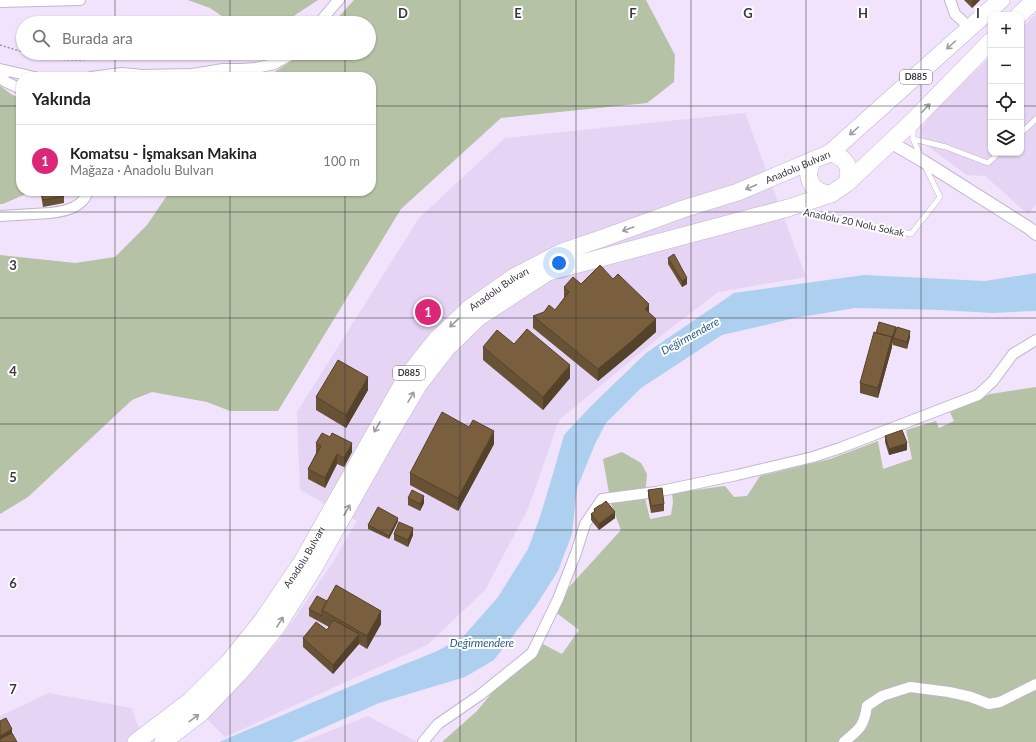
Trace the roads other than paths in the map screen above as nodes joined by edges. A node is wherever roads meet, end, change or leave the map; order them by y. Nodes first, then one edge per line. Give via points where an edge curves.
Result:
1 (80, 0) edge
2 (339, 0) edge
3 (950, 0) edge
4 (1001, 0) edge
5 (1035, 0) edge
6 (0, 2) edge
7 (1022, 12) edge
8 (325, 16) edge
9 (970, 28) junction
10 (988, 43) edge
11 (281, 60) edge
12 (2, 69) edge
13 (16, 72) edge
14 (204, 72) edge
15 (16, 87) edge
16 (1036, 119) edge
17 (913, 121) junction
18 (1024, 130) edge
19 (913, 139) junction
20 (890, 142) junction
21 (830, 153) junction
22 (996, 156) edge
23 (813, 160) junction
24 (923, 161) junction
25 (847, 183) junction
26 (831, 194) junction
27 (86, 196) edge
28 (788, 208) junction
29 (0, 216) edge
30 (1032, 231) edge
31 (1036, 340) edge
32 (1036, 684) edge
33 (136, 742) edge
34 (163, 742) edge
35 (423, 742) edge
36 (844, 742) edge

1 - 6 street
2 - 8 street
3 - 9 street via 955,14
4 - 9 highway, Anadolu Bulvarı / D885
5 - 7 highway
9 -> 21 highway, Anadolu Bulvarı / D885
17 -> 10 highway, Anadolu Bulvarı / D885
11 - 14 street via 256,68
12 - 13 street
12 - 15 street via 4,81
16 - 18 lane
17 - 19 lane, Anadolu 20 Nolu Sokak
17 - 20 highway, Anadolu Bulvarı / D885
19 - 22 lane via 946,147 988,163
19 - 24 lane, Anadolu 20 Nolu Sokak
20 - 24 street
20 - 25 highway, Anadolu Bulvarı / D885
21 - 23 highway, Anadolu Bulvarı
21 - 25 highway via 836,154 846,163 849,176
23 - 26 highway via 809,166 809,180 818,191
23 -> 33 highway, Anadolu Bulvarı / D885 via 738,192 562,252 514,277 470,308 436,340 406,378 302,562 262,621 229,662 190,701
24 - 28 lane, Anadolu 20 Nolu Sokak via 940,197 911,234
24 - 30 street
25 - 26 highway, Anadolu Bulvarı
26 - 28 highway, Anadolu Bulvarı / D885
27 - 29 street via 74,208 29,215
34 -> 28 highway, Anadolu Bulvarı / D885 via 201,713 242,670 276,628 313,569 419,384 446,349 479,316 548,272
31 - 35 street via 1013,354 993,381 978,395 840,448 729,477 656,492 602,499 585,524 558,599 532,653 480,695 438,724
32 - 36 street via 1000,702 989,704 948,692 910,687 903,689 882,696 867,706 861,727

